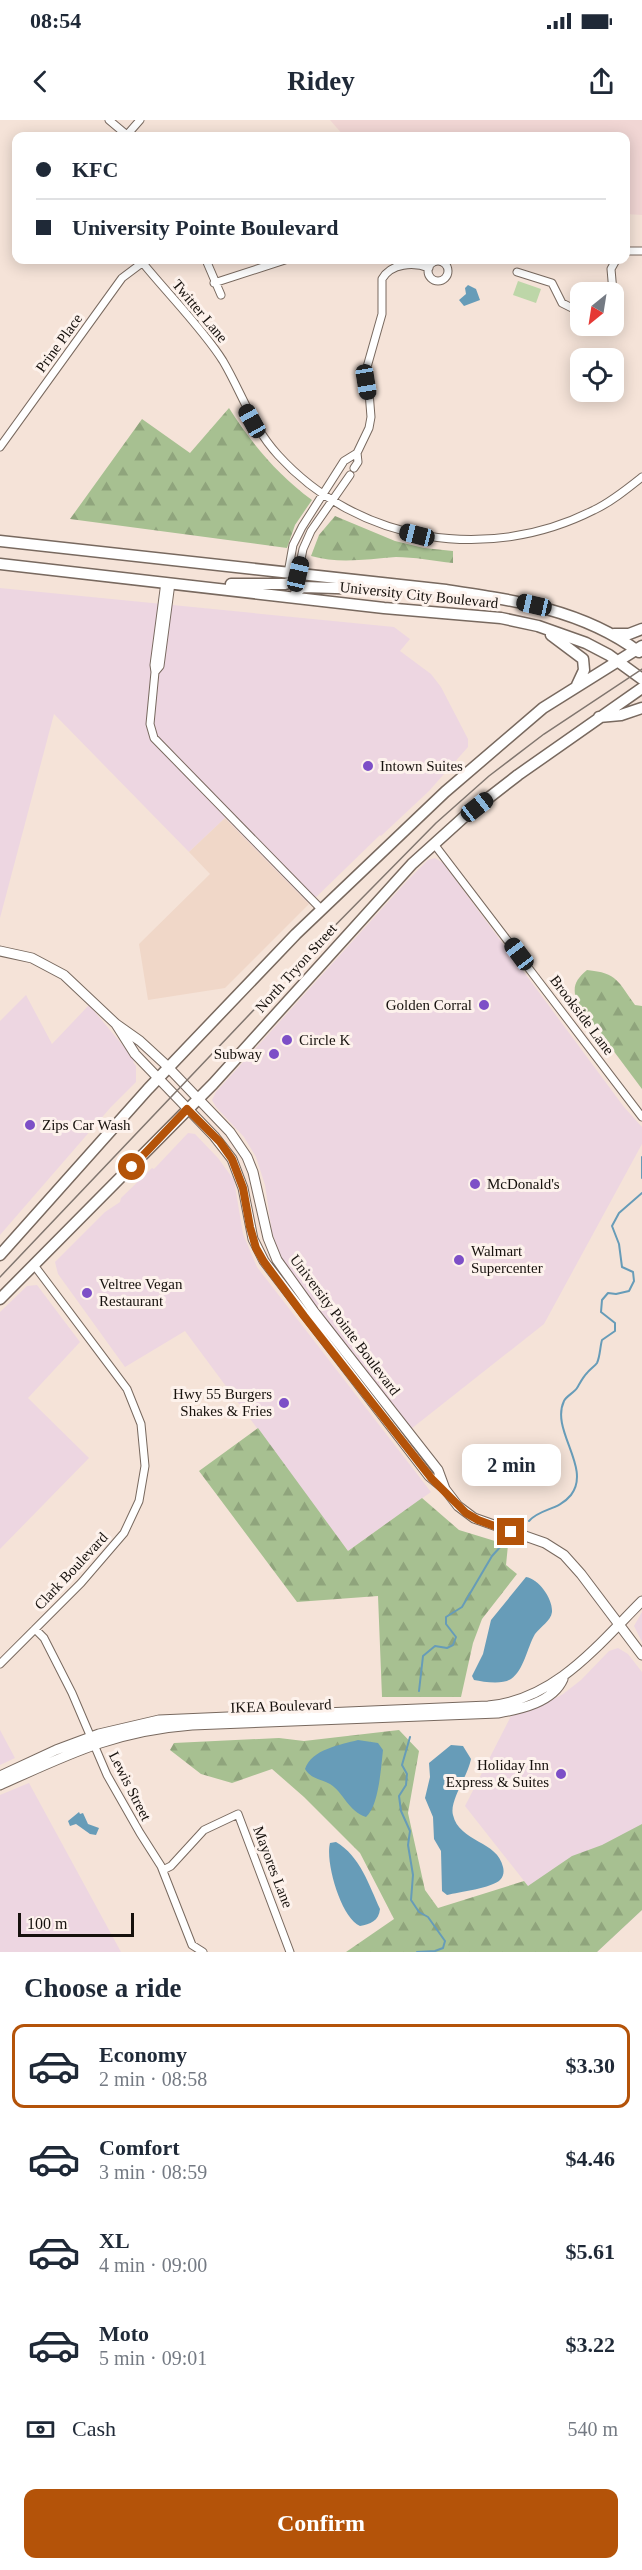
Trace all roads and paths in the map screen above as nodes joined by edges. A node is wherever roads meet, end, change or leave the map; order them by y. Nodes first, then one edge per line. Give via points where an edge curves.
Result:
1 (109, 120) edge
2 (140, 120) edge
3 (122, 132) edge
4 (130, 132) edge
5 (140, 264) edge
6 (146, 264) edge
7 (208, 264) edge
8 (272, 264) edge
9 (407, 264) edge
10 (415, 264) edge
11 (614, 264) edge
12 (429, 267) dead end
13 (517, 273) dead end
14 (214, 282) junction
15 (612, 282) edge
16 (221, 295) dead end
17 (570, 307) edge
18 (0, 447) edge
19 (357, 453) junction
20 (642, 477) edge
21 (323, 495) junction
22 (332, 500) junction
23 (0, 541) edge
24 (0, 564) edge
25 (293, 573) junction
26 (168, 583) junction
27 (390, 584) junction
28 (199, 587) junction
29 (294, 597) junction
30 (529, 624) junction
31 (642, 629) edge
32 (610, 633) junction
33 (640, 650) edge
34 (618, 661) junction
35 (642, 679) edge
36 (574, 687) junction
37 (642, 688) edge
38 (642, 708) edge
39 (594, 721) junction
40 (434, 844) junction
41 (322, 910) junction
42 (0, 951) edge
43 (116, 1024) junction
44 (168, 1067) junction
45 (158, 1078) junction
46 (197, 1099) junction
47 (187, 1109) junction
48 (642, 1117) edge
49 (0, 1255) edge
50 (34, 1265) junction
51 (0, 1299) edge
52 (444, 1489) junction
53 (642, 1601) edge
54 (619, 1625) junction
55 (35, 1629) junction
56 (642, 1655) edge
57 (0, 1664) edge
58 (94, 1740) junction
59 (0, 1776) edge
60 (0, 1785) edge
61 (163, 1870) junction
62 (203, 1952) edge
63 (290, 1952) edge

1 - 3 street
2 - 4 street
5 - 18 street, Prine Place via 122,278
6 - 21 street, Twitter Lane via 214,350 252,421 276,452
7 - 14 street
8 - 14 street
9 - 19 street via 391,269 382,279 382,314 367,367 371,417
10 - 12 street
11 - 15 street
13 - 17 street via 552,283 562,303
14 - 16 street
19 - 21 street via 344,461
19 - 22 street via 358,462
20 - 22 street via 575,519 537,533 498,539 417,535 376,523
21 - 22 street
21 - 25 street via 296,539
22 - 25 street via 305,541
23 - 25 main road, University City Boulevard
24 - 26 main road, University City Boulevard
25 - 27 main road, University City Boulevard
25 - 28 main road via 292,582 285,584
26 - 28 main road, University City Boulevard
26 - 41 street via 154,665 150,729 156,741
27 - 29 main road via 368,589 303,587
27 - 32 main road, University City Boulevard via 534,605
28 - 29 main road, University City Boulevard
29 - 30 main road, University City Boulevard
30 - 34 main road, University City Boulevard via 586,643
30 - 36 main road via 582,657 583,673
31 - 32 main road via 623,635
32 - 33 main road, University City Boulevard
33 - 34 main road, North Tryon Street
34 - 35 main road, University City Boulevard
34 - 36 main road, North Tryon Street
36 - 41 main road, North Tryon Street via 503,740
37 - 39 main road, North Tryon Street
38 - 39 main road
39 - 40 main road, North Tryon Street
40 - 46 main road, North Tryon Street via 377,900
40 - 48 street, Brookside Lane
41 - 44 main road, North Tryon Street
42 - 43 street via 26,956 57,970
43 - 44 street, University Pointe Boulevard
43 - 45 street, University Pointe Boulevard via 128,1045
44 - 45 main road, North Tryon Street
44 - 46 street, University Pointe Boulevard
45 - 47 street, University Pointe Boulevard
45 - 49 main road, North Tryon Street
46 - 47 main road, North Tryon Street
46 - 52 street, University Pointe Boulevard via 230,1132 247,1157 270,1245 278,1260 438,1470
47 - 50 main road, North Tryon Street
47 - 52 street, University Pointe Boulevard via 220,1142 236,1167 250,1227 264,1262 415,1458
50 - 51 main road, North Tryon Street
50 - 55 street, Clark Boulevard via 127,1389 141,1424 145,1459 139,1501 124,1533 96,1568
52 - 54 street, University Pointe Boulevard via 462,1510 478,1520 545,1543 564,1555
53 - 54 street, IKEA Boulevard
54 - 56 street, University Pointe Boulevard
54 - 58 street, IKEA Boulevard via 563,1679 533,1695 497,1705 160,1728
55 - 57 street, Clark Boulevard
55 - 58 street, Lewis Street via 44,1638
58 - 59 street, IKEA Boulevard
58 - 60 street, IKEA Boulevard
58 - 61 street, Lewis Street via 107,1775
61 - 62 street, Lewis Street via 192,1945
61 - 63 street, Mayores Lane via 204,1830 238,1814

